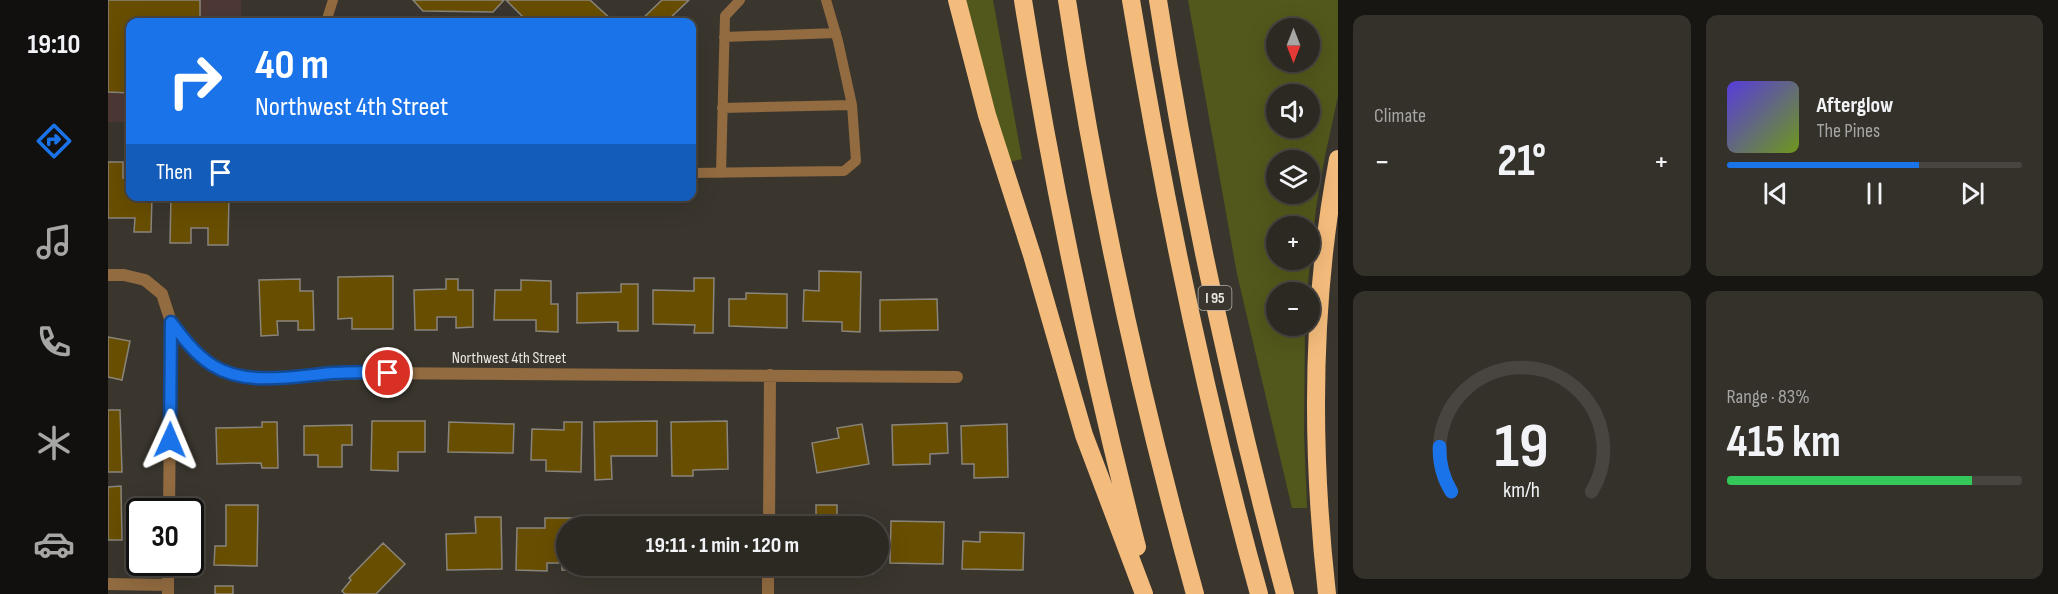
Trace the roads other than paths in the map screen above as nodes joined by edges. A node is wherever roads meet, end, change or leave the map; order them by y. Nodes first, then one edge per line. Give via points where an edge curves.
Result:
1 (333, 0) edge
2 (740, 0) edge
3 (826, 0) edge
4 (957, 0) edge
5 (1023, 0) edge
6 (1067, 0) edge
7 (1131, 0) edge
8 (1158, 0) edge
9 (327, 18) edge
10 (836, 33) junction
11 (724, 37) junction
12 (852, 105) junction
13 (722, 108) junction
14 (1338, 159) edge
15 (696, 173) edge
16 (721, 173) junction
17 (108, 274) edge
18 (171, 322) junction
19 (770, 375) junction
20 (957, 377) dead end
21 (169, 498) edge
22 (768, 516) edge
23 (768, 576) edge
24 (108, 584) edge
25 (168, 589) edge
26 (768, 594) edge
27 (1144, 594) edge
28 (1150, 594) edge
29 (1195, 594) edge
30 (1259, 594) edge
31 (1285, 594) edge
32 (1327, 594) edge

1 - 9 lane
2 - 11 lane via 725,16
3 - 10 lane
4 - 27 highway via 987,115 1084,435
5 - 28 highway via 1090,356
6 - 29 highway via 1131,337
7 - 30 highway via 1180,265
8 - 31 highway, I 95 via 1206,258
10 - 11 lane
10 - 12 lane
11 - 13 lane
12 - 13 lane
12 - 16 lane via 856,161 844,171
13 - 16 lane
14 - 32 highway via 1324,258 1317,376 1319,493
15 - 16 lane
17 - 18 street, Northwest 4th Street via 145,280 162,294
18 - 19 street, Northwest 4th Street via 196,354 213,366 233,375 266,378 365,372
18 - 21 street
19 - 20 street, Northwest 4th Street
19 - 22 street
23 - 26 street
24 - 25 street

